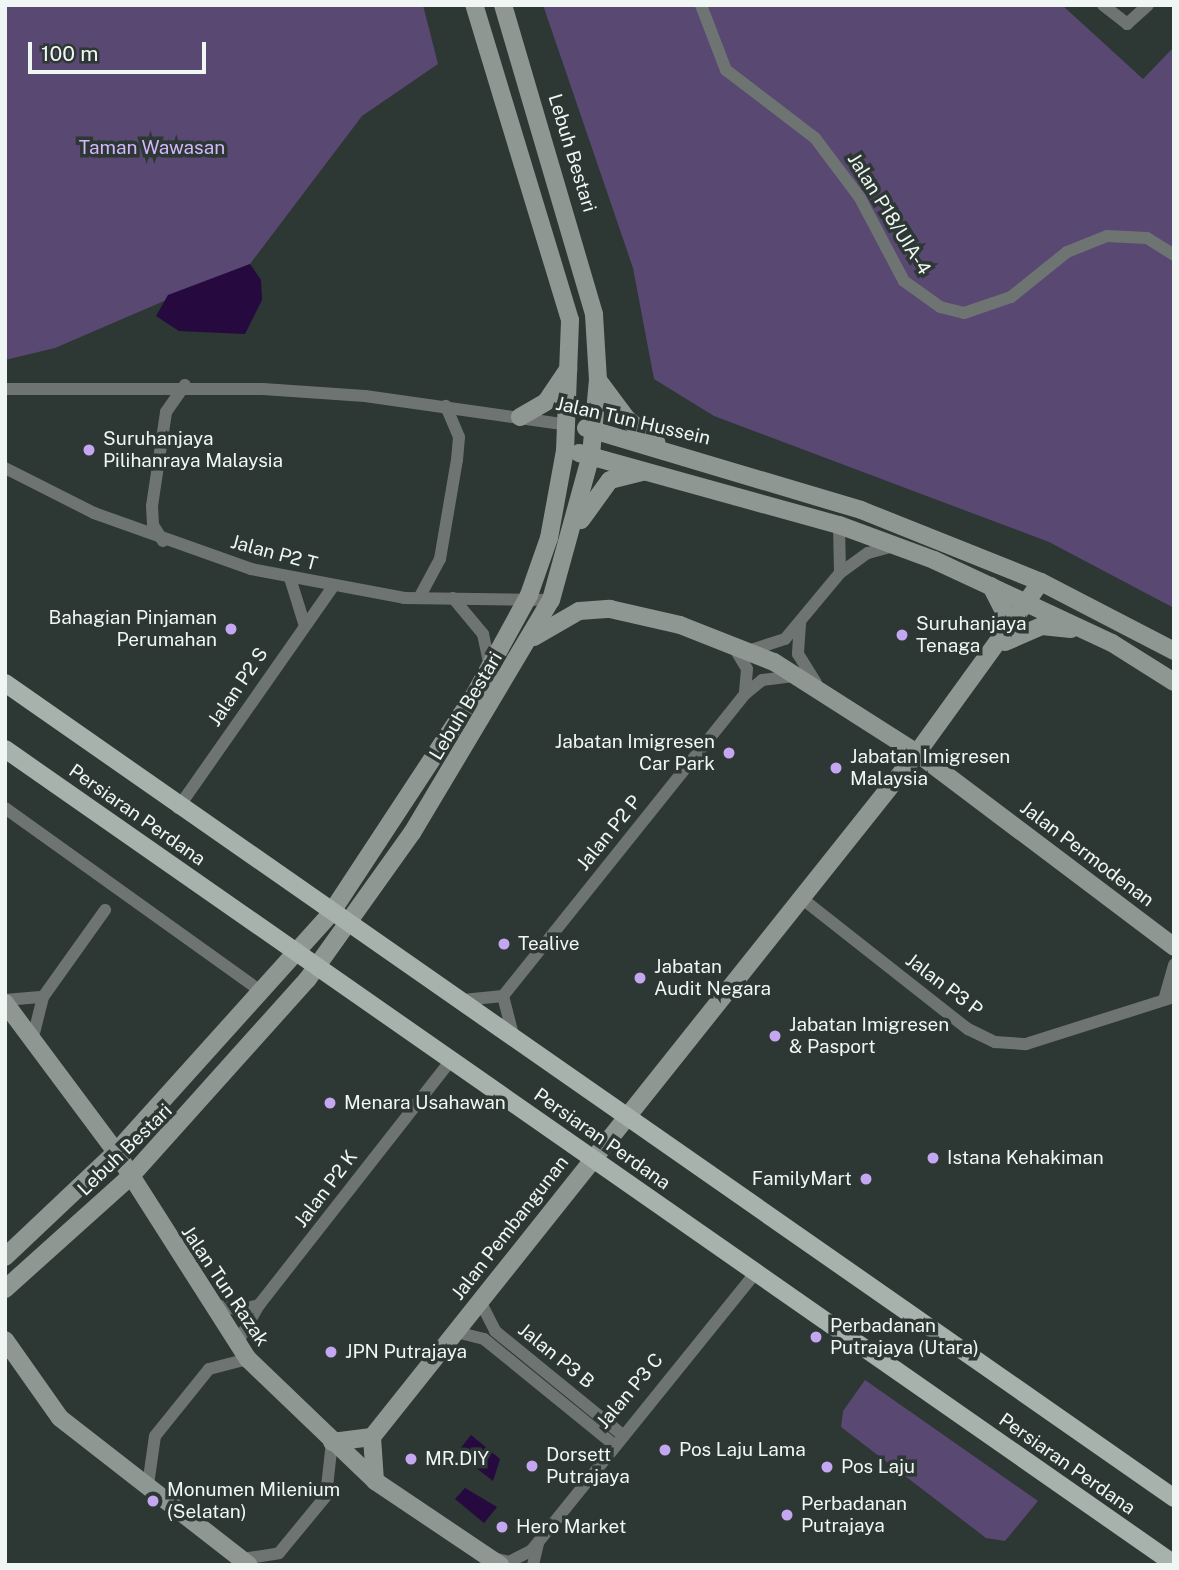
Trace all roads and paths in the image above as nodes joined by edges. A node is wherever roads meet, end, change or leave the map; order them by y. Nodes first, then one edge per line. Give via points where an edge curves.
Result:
1 (474, 5) edge
2 (503, 5) edge
3 (702, 5) edge
4 (1103, 5) edge
5 (1148, 5) edge
6 (1174, 255) edge
7 (571, 363) junction
8 (598, 380) junction
9 (185, 386) junction
10 (5, 389) edge
11 (28, 392) junction
12 (5, 396) edge
13 (446, 406) junction
14 (520, 417) junction
15 (569, 425) junction
16 (595, 429) junction
17 (663, 448) junction
18 (565, 451) junction
19 (591, 455) junction
20 (5, 468) edge
21 (677, 478) junction
22 (839, 525) junction
23 (574, 532) junction
24 (163, 541) junction
25 (891, 547) junction
26 (840, 573) junction
27 (290, 578) junction
28 (1041, 582) junction
29 (991, 586) junction
30 (332, 588) junction
31 (529, 595) junction
32 (453, 597) junction
33 (419, 598) junction
34 (551, 600) junction
35 (1029, 605) junction
36 (800, 623) junction
37 (304, 624) junction
38 (529, 641) junction
39 (1001, 643) junction
40 (1112, 643) junction
41 (737, 648) junction
42 (1174, 651) edge
43 (490, 667) junction
44 (810, 681) junction
45 (1174, 682) edge
46 (5, 683) edge
47 (745, 694) junction
48 (5, 749) edge
49 (917, 753) junction
50 (5, 808) edge
51 (178, 808) junction
52 (800, 897) junction
53 (104, 910) dead end
54 (331, 913) junction
55 (349, 925) junction
56 (1174, 947) edge
57 (298, 953) junction
58 (1174, 964) edge
59 (317, 967) junction
60 (262, 992) junction
61 (503, 996) junction
62 (43, 998) junction
63 (456, 999) junction
64 (1169, 999) edge
65 (5, 1001) edge
66 (33, 1037) junction
67 (516, 1041) junction
68 (451, 1060) junction
69 (625, 1115) junction
70 (116, 1152) junction
71 (592, 1157) junction
72 (130, 1177) junction
73 (5, 1257) edge
74 (756, 1272) junction
75 (5, 1289) edge
76 (481, 1301) junction
77 (207, 1303) junction
78 (259, 1306) junction
79 (456, 1332) junction
80 (5, 1340) edge
81 (236, 1345) junction
82 (248, 1359) junction
83 (372, 1437) junction
84 (616, 1438) junction
85 (332, 1442) junction
86 (375, 1481) junction
87 (148, 1485) junction
88 (1174, 1498) edge
89 (540, 1540) junction
90 (493, 1560) edge
91 (245, 1563) edge
92 (1174, 1564) edge
93 (533, 1565) edge

1 - 7 main road, Lebuh Bestari via 547,228 570,320
2 - 8 main road, Lebuh Bestari via 571,221 594,314
3 - 6 street, Jalan P18/UIA-4 via 726,70 815,138 860,198 904,281 931,303 964,313 1011,297 1067,252 1107,236 1147,238
4 - 5 street via 1127,24
7 - 14 main road via 546,402
7 - 15 main road, Lebuh Bestari
8 - 16 main road, Lebuh Bestari
8 - 17 main road via 627,419
9 - 11 street, Jalan Tun Hussein
9 - 13 street, Jalan Tun Hussein
9 - 24 street via 166,412 152,506 153,525
10 - 11 street, Jalan Tun Hussein
11 - 12 street
13 - 14 street, Jalan Tun Hussein
13 - 33 street via 459,437 457,460 440,559
14 - 15 street, Jalan Tun Hussein
15 - 16 main road, Jalan Tun Hussein
15 - 18 main road, Lebuh Bestari
16 - 17 main road, Jalan Tun Hussein
16 - 19 main road, Lebuh Bestari
17 - 28 main road, Jalan Tun Hussein via 861,510
18 - 19 main road
18 - 31 main road, Lebuh Bestari via 549,538
19 - 21 main road
19 - 23 main road, Lebuh Bestari
20 - 24 street, Jalan P2 T
21 - 22 main road
21 - 23 main road via 644,472 610,480
22 - 25 main road
22 - 26 street
23 - 34 main road, Lebuh Bestari
24 - 27 street, Jalan P2 T
25 - 26 street via 868,553
25 - 29 main road
26 - 36 street
27 - 30 street, Jalan P2 T
27 - 37 street
28 - 35 main road, Jalan Pembangunan
28 - 42 main road, Jalan Tun Hussein
29 - 35 main road
29 - 39 main road via 1004,611
30 - 33 street, Jalan P2 T
30 - 37 street, Jalan P2 S
31 - 32 street, Jalan P2 T
31 - 34 street, Jalan P2 T
31 - 43 main road, Lebuh Bestari
32 - 33 street, Jalan P2 T
32 - 43 street via 483,634
34 - 38 main road, Lebuh Bestari
35 - 39 main road, Jalan Pembangunan
35 - 40 main road
36 - 41 street via 768,649
36 - 44 street via 798,654
37 - 51 street, Jalan P2 S
38 - 41 main road, Jalan Permodenan via 579,611 610,609 680,625
38 - 55 main road, Lebuh Bestari
39 - 40 main road via 1042,626
39 - 49 main road, Jalan Pembangunan
40 - 45 main road
41 - 44 main road, Jalan Permodenan
41 - 47 street via 744,658
43 - 54 main road, Lebuh Bestari
44 - 47 street, Jalan P2 P via 762,680
44 - 49 main road, Jalan Permodenan
46 - 51 main road, Persiaran Perdana
47 - 61 street, Jalan P2 P
48 - 57 main road, Persiaran Perdana
49 - 52 main road, Jalan Pembangunan
49 - 56 main road, Jalan Permodenan
50 - 60 street
51 - 54 main road, Persiaran Perdana
52 - 64 street, Jalan P3 P via 968,1028 995,1042 1026,1044
52 - 69 main road, Jalan Pembangunan
53 - 62 street
54 - 55 main road, Persiaran Perdana
54 - 57 main road, Lebuh Bestari
55 - 59 main road, Lebuh Bestari
55 - 63 main road, Persiaran Perdana
57 - 59 main road, Persiaran Perdana
57 - 60 main road, Lebuh Bestari
58 - 64 street, Jalan P3 P
59 - 68 main road, Persiaran Perdana
59 - 72 main road, Lebuh Bestari
60 - 70 main road, Lebuh Bestari
61 - 63 street via 481,1003
61 - 67 street via 504,1017
62 - 65 street
62 - 66 street
63 - 67 main road, Persiaran Perdana
65 - 66 main road, Jalan Tun Razak
66 - 70 main road, Jalan Tun Razak
67 - 69 main road, Persiaran Perdana
68 - 71 main road, Persiaran Perdana
68 - 78 street, Jalan P2 K
69 - 71 main road, Jalan Pembangunan
69 - 88 main road, Persiaran Perdana
70 - 72 main road, Jalan Tun Razak
70 - 73 main road, Lebuh Bestari
71 - 74 main road, Persiaran Perdana
71 - 76 main road, Jalan Pembangunan
72 - 75 main road, Lebuh Bestari
72 - 77 main road, Jalan Tun Razak
74 - 84 street, Jalan P3 C
74 - 92 main road, Persiaran Perdana
76 - 79 main road, Jalan Pembangunan
76 - 84 street, Jalan P3 B via 495,1331
77 - 78 street via 240,1310
77 - 81 main road, Jalan Tun Razak
78 - 81 street, Jalan P2 K
79 - 83 main road, Jalan Pembangunan
79 - 84 street, Jalan P3 B via 484,1339
80 - 87 main road via 60,1418
81 - 82 main road, Jalan Tun Razak
82 - 85 main road, Jalan Tun Razak
82 - 87 street via 209,1368 155,1436
83 - 85 main road
83 - 86 main road
84 - 89 street, Jalan P3 C
85 - 86 main road, Jalan Tun Razak
85 - 91 street via 326,1496 279,1553
86 - 90 main road, Jalan Tun Razak
87 - 91 main road
89 - 90 street, Jalan P3 C via 517,1561
89 - 93 street, Jalan P3 C

